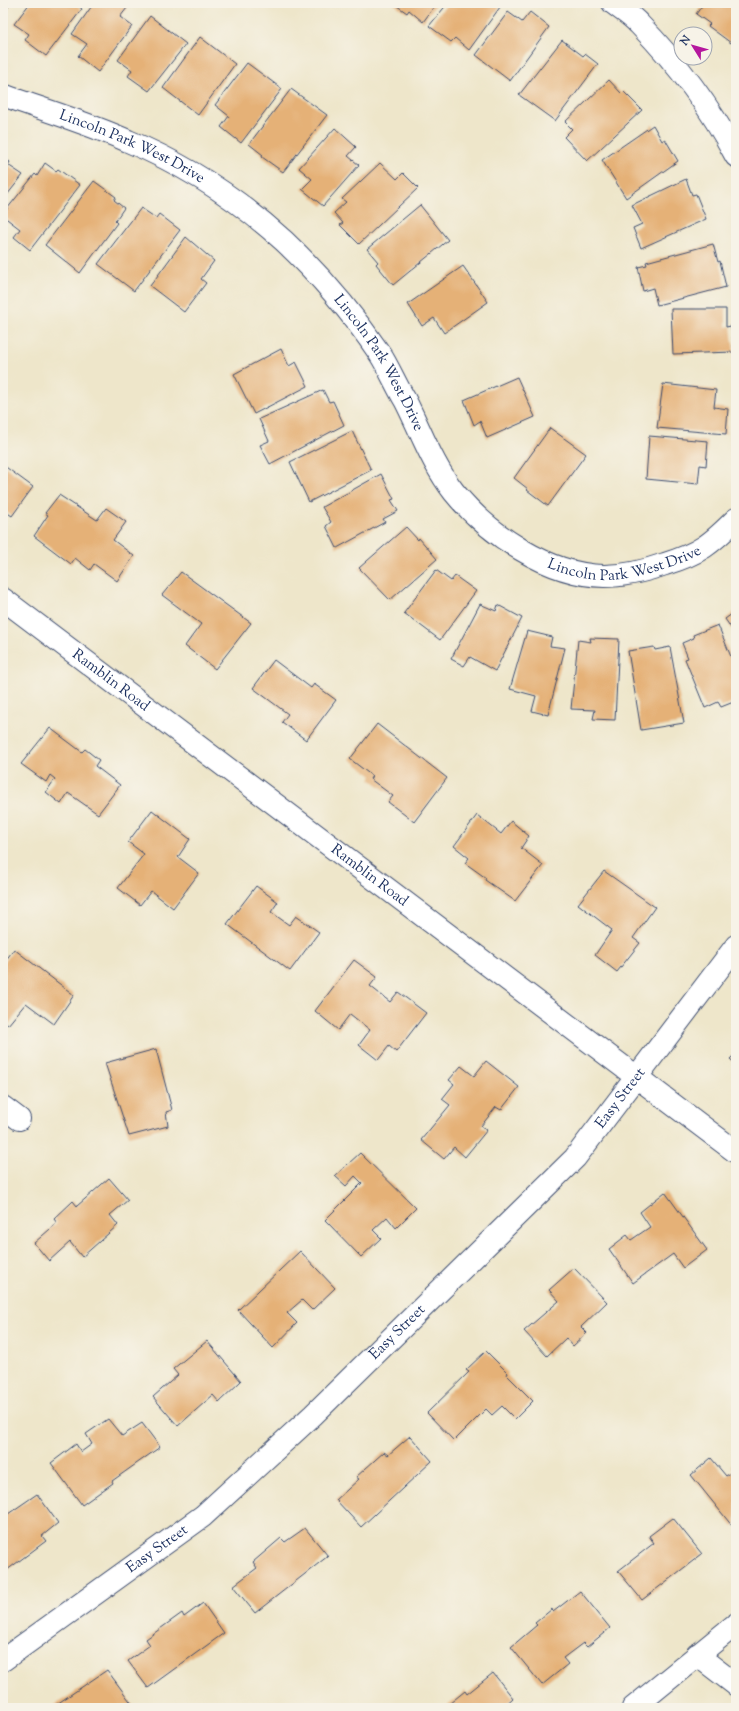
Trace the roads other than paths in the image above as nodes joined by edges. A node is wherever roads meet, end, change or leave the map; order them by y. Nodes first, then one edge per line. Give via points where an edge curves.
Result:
1 (613, 3) edge
2 (3, 95) edge
3 (736, 156) edge
4 (736, 519) edge
5 (3, 600) edge
6 (736, 946) edge
7 (636, 1076) junction
8 (736, 1152) edge
9 (736, 1624) edge
10 (697, 1655) junction
11 (3, 1660) edge
12 (736, 1685) edge
13 (632, 1708) edge

1 - 3 street via 639,23 683,74 726,135
2 - 4 street, Lincoln Park West Drive via 149,150 206,181 259,219 320,277 357,322 381,356 436,465 453,490 475,515 515,546 574,572 603,576 624,574 649,570 686,558 704,547
5 - 7 street, Ramblin Road
6 - 7 street, Easy Street
7 - 8 street, Ramblin Road
7 - 11 street, Easy Street via 575,1158 313,1415 203,1516
9 - 10 street
10 - 12 street
10 - 13 street

